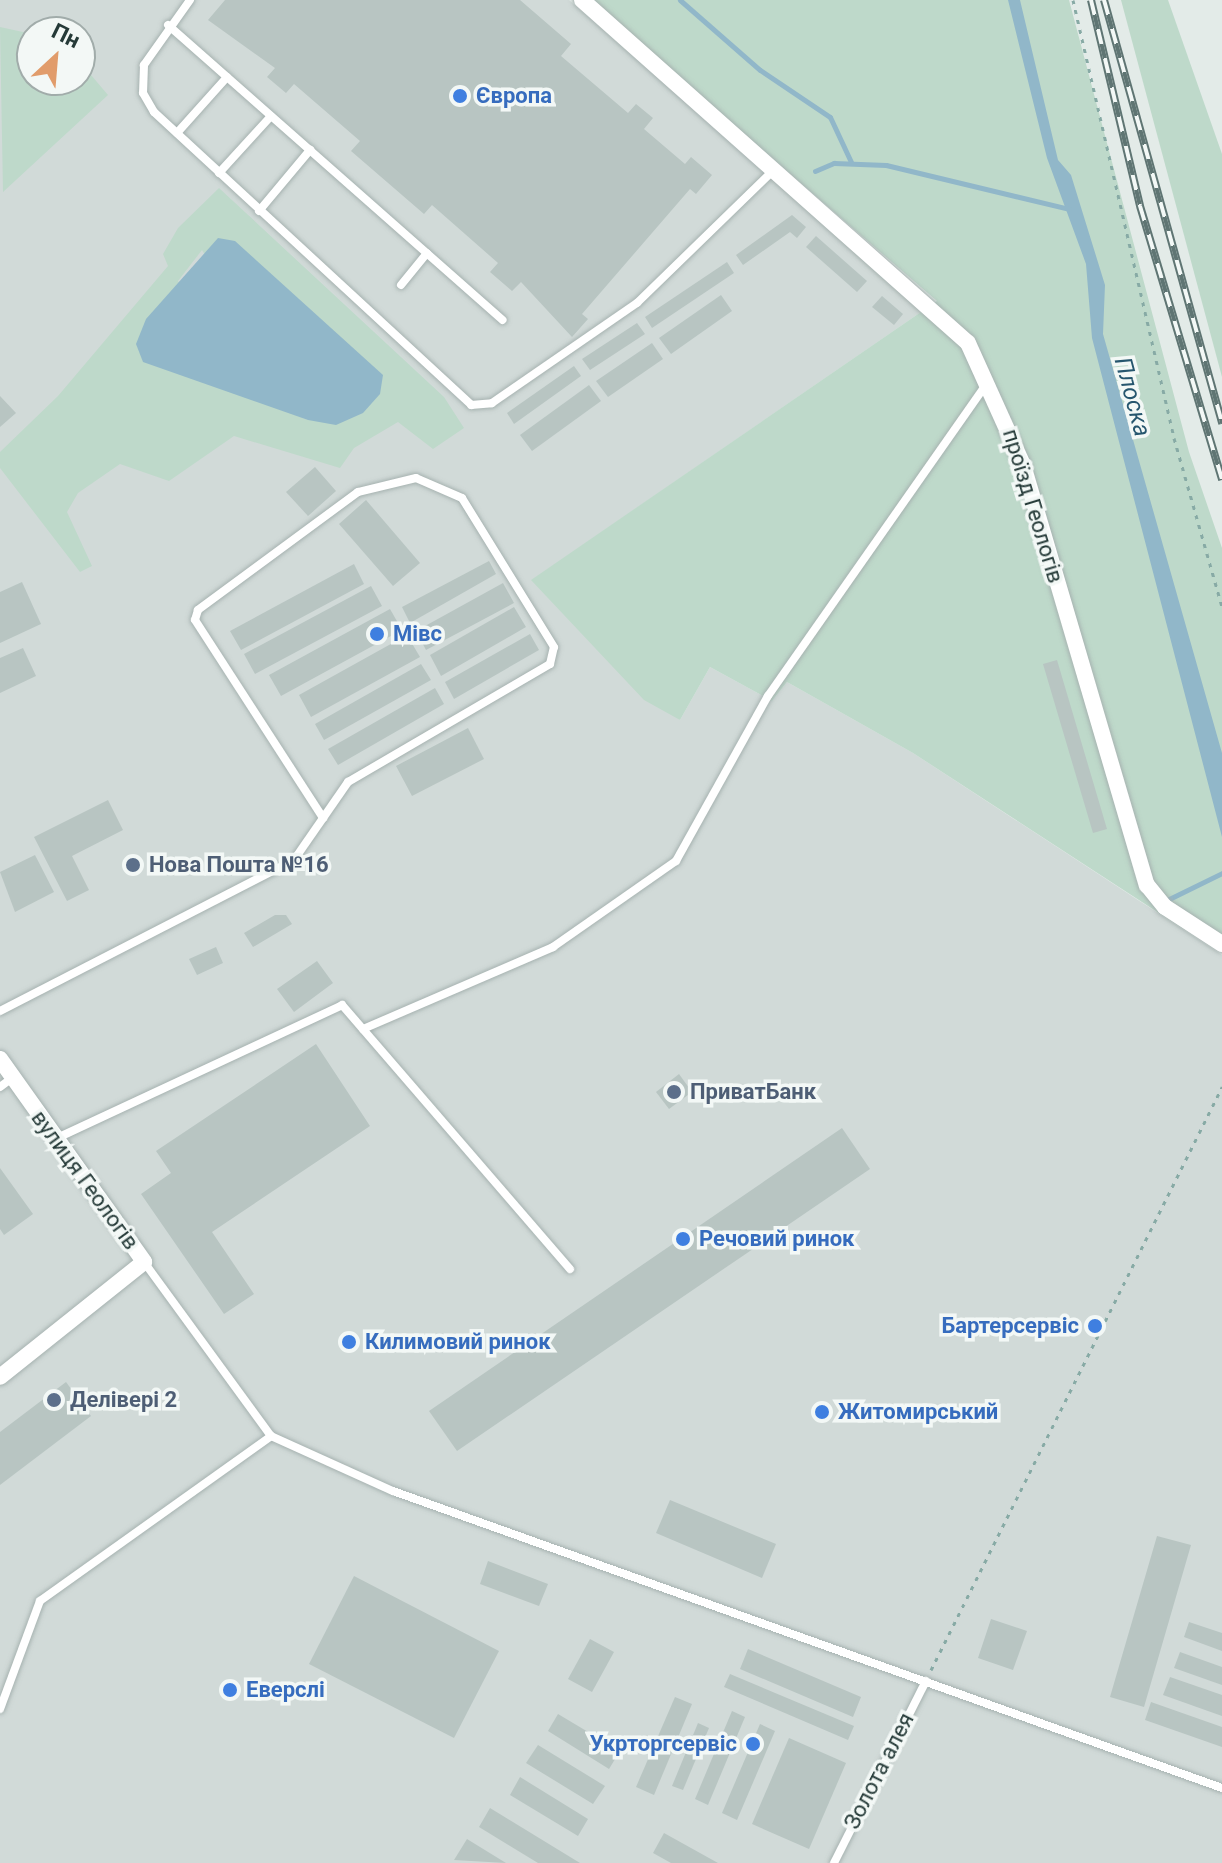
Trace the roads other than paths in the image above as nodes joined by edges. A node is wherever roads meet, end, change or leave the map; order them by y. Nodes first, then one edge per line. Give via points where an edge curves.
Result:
1 (190, 0) edge
2 (582, 0) edge
3 (168, 25) junction
4 (227, 77) junction
5 (271, 116) junction
6 (177, 133) junction
7 (310, 150) junction
8 (776, 169) junction
9 (219, 173) junction
10 (259, 211) junction
11 (427, 253) junction
12 (401, 285) dead end
13 (503, 320) dead end
14 (987, 383) junction
15 (323, 818) junction
16 (1222, 944) edge
17 (0, 1011) edge
18 (363, 1029) junction
19 (0, 1059) edge
20 (6, 1082) edge
21 (54, 1139) junction
22 (144, 1262) junction
23 (570, 1269) dead end
24 (0, 1377) edge
25 (271, 1436) junction
26 (926, 1681) junction
27 (0, 1709) edge
28 (1222, 1788) edge
29 (834, 1863) edge

1 - 3 lane
2 - 8 street, проїзд Геологів
3 - 4 lane
3 - 6 lane via 144,65 143,93
4 - 5 lane
4 - 6 lane
5 - 7 lane
5 - 9 lane
6 - 9 lane
7 - 10 lane
7 - 11 lane
8 - 10 lane via 637,303 492,403 471,405
8 - 14 street, проїзд Геологів via 920,294 968,343
9 - 10 lane
11 - 12 lane
11 - 13 lane
14 - 16 street, проїзд Геологів via 1023,465 1147,885
14 - 18 lane via 768,696 676,861 553,947
15 - 15 lane via 195,620 198,610 358,492 416,478 462,498 554,657 348,782
15 - 17 lane via 294,860
18 - 21 lane via 342,1005
18 - 23 lane
19 - 20 street, вулиця Геологів
20 - 21 street, вулиця Геологів
21 - 22 street, вулиця Геологів
22 - 24 street
22 - 25 lane
25 - 26 lane via 393,1491
25 - 27 lane via 40,1601
26 - 28 lane
26 - 29 lane, Золота алея

